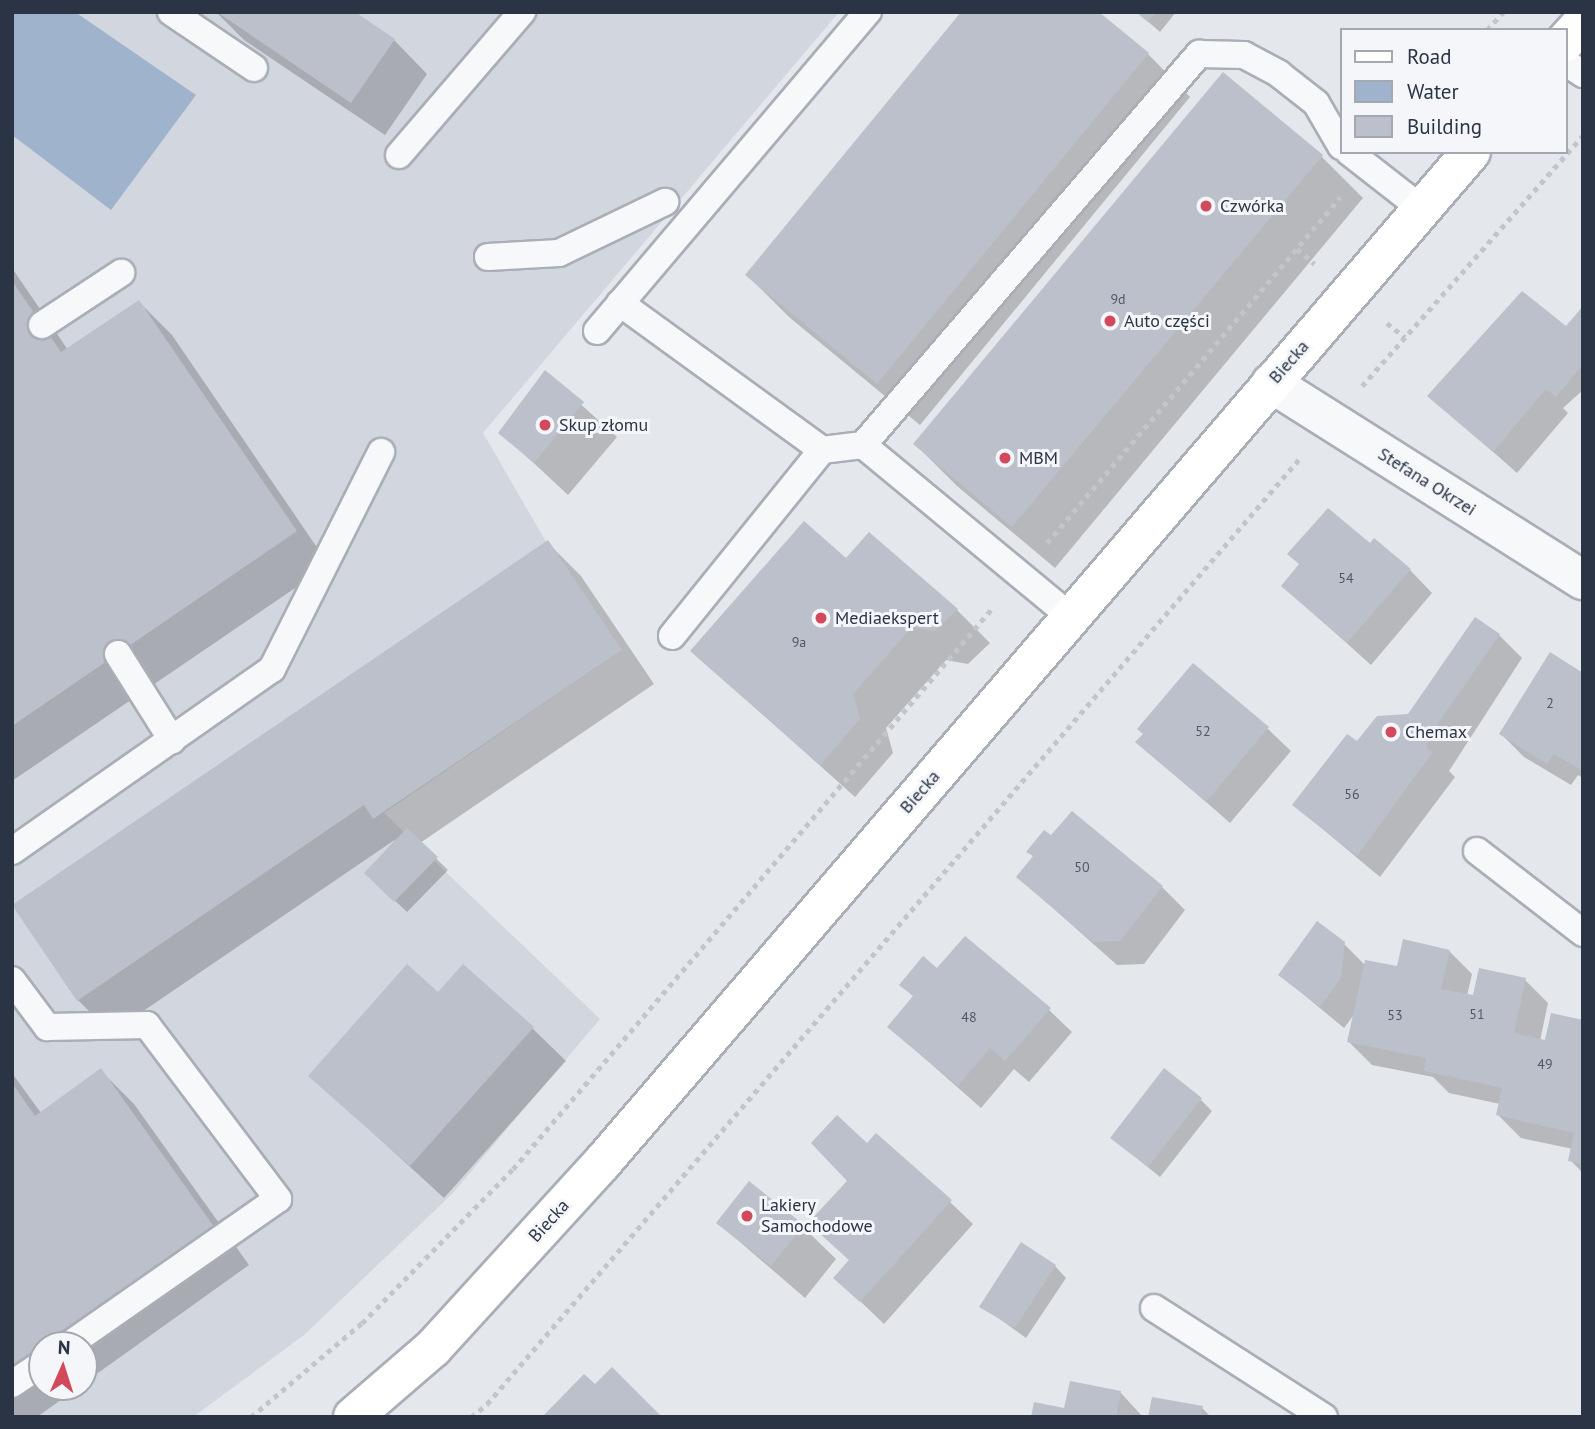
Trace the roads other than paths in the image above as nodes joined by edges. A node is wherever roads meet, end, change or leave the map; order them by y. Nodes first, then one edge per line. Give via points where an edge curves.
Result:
1 (171, 12) edge
2 (522, 12) edge
3 (868, 12) edge
4 (1583, 22) edge
5 (1567, 41) edge
6 (1567, 63) edge
7 (254, 68) dead end
8 (1583, 74) edge
9 (1340, 144) edge
10 (1469, 154) edge
11 (399, 155) dead end
12 (1358, 160) edge
13 (665, 201) dead end
14 (1422, 209) junction
15 (488, 257) dead end
16 (121, 273) dead end
17 (620, 303) junction
18 (42, 325) dead end
19 (597, 331) dead end
20 (1271, 383) junction
21 (863, 445) junction
22 (822, 450) junction
23 (381, 452) dead end
24 (1583, 580) edge
25 (1071, 617) junction
26 (672, 636) dead end
27 (118, 654) dead end
28 (172, 740) junction
29 (12, 851) edge
30 (1477, 851) dead end
31 (1583, 933) edge
32 (12, 979) edge
33 (1154, 1308) dead end
34 (89, 1331) edge
35 (28, 1373) edge
36 (12, 1384) edge
37 (354, 1417) edge
38 (1324, 1417) edge

1 - 7 lane
2 - 11 lane
3 - 17 lane
4 - 5 street
6 - 8 lane
9 - 21 lane via 1316,103 1279,74 1244,55 1199,54
10 - 14 street, Biecka
12 - 14 lane
13 - 15 lane via 559,253
14 - 20 street, Biecka
16 - 18 lane
17 - 19 lane
17 - 22 lane
20 - 24 street, Stefana Okrzei
20 - 25 street, Biecka
21 - 22 lane
21 - 25 lane
22 - 26 lane
23 - 28 lane via 272,669
25 - 37 street, Biecka via 602,1163 433,1348
27 - 28 lane
28 - 29 lane
30 - 31 lane
32 - 34 lane via 47,1027 147,1026 278,1199
33 - 38 lane
35 - 36 lane

